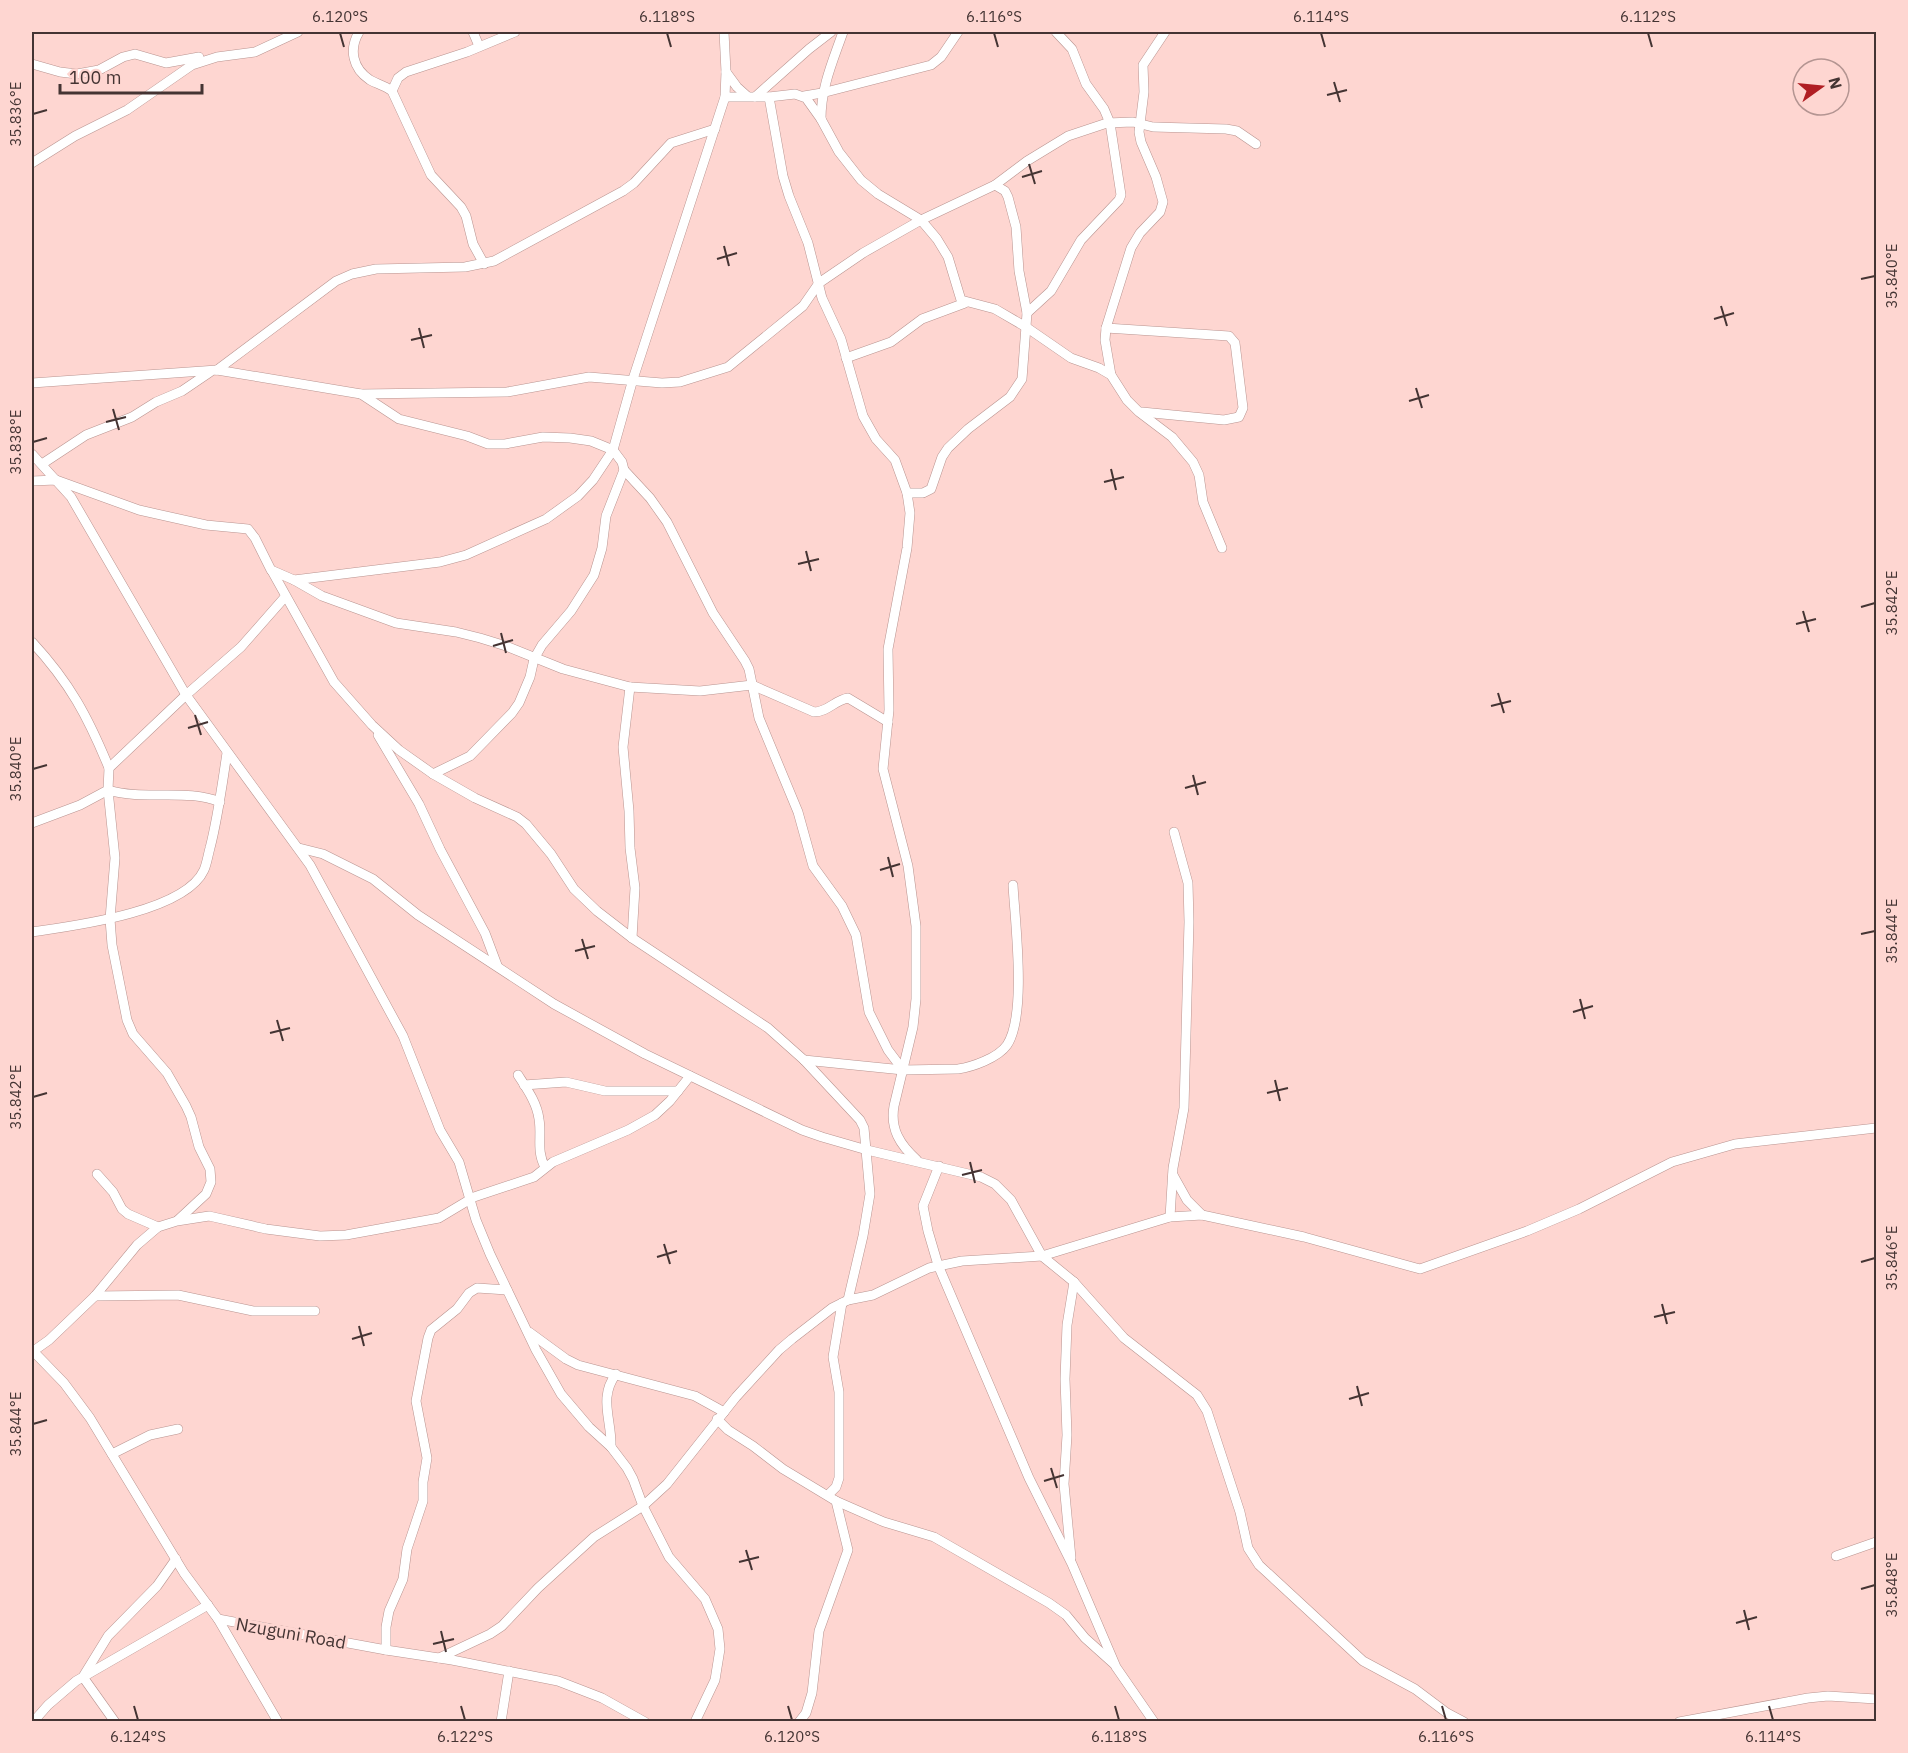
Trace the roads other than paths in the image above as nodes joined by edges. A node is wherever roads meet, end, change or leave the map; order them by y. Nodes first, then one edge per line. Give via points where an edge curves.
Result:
1 (298, 32) edge
2 (359, 32) edge
3 (474, 32) edge
4 (515, 32) edge
5 (724, 32) edge
6 (831, 32) edge
7 (843, 32) edge
8 (958, 32) edge
9 (1056, 32) edge
10 (1165, 32) edge
11 (479, 46) junction
12 (208, 60) junction
13 (32, 64) edge
14 (726, 72) junction
15 (392, 91) junction
16 (822, 93) junction
17 (804, 96) junction
18 (725, 97) junction
19 (751, 97) junction
20 (769, 97) junction
21 (821, 118) junction
22 (1110, 123) junction
23 (1140, 124) junction
24 (715, 129) junction
25 (1256, 144) dead end
26 (32, 163) edge
27 (995, 185) junction
28 (921, 220) junction
29 (484, 264) junction
30 (819, 283) junction
31 (965, 303) junction
32 (1027, 314) junction
33 (1026, 327) junction
34 (1106, 328) junction
35 (846, 358) junction
36 (214, 370) junction
37 (1111, 375) junction
38 (633, 379) junction
39 (32, 383) edge
40 (361, 394) junction
41 (1139, 412) junction
42 (614, 450) junction
43 (32, 454) edge
44 (42, 464) junction
45 (624, 470) junction
46 (56, 480) junction
47 (32, 481) edge
48 (906, 493) junction
49 (1222, 548) dead end
50 (271, 570) junction
51 (294, 580) junction
52 (285, 597) junction
53 (32, 642) edge
54 (534, 659) junction
55 (752, 684) junction
56 (630, 687) junction
57 (186, 695) junction
58 (888, 722) junction
59 (372, 725) junction
60 (227, 753) junction
61 (109, 768) junction
62 (434, 774) junction
63 (108, 790) junction
64 (220, 802) junction
65 (32, 823) edge
66 (1174, 832) dead end
67 (299, 848) junction
68 (1012, 885) dead end
69 (110, 920) junction
70 (32, 932) edge
71 (632, 938) junction
72 (497, 965) junction
73 (804, 1060) junction
74 (903, 1070) junction
75 (519, 1075) dead end
76 (690, 1076) junction
77 (524, 1085) junction
78 (678, 1091) junction
79 (1876, 1128) edge
80 (867, 1150) junction
81 (919, 1161) junction
82 (939, 1166) junction
83 (545, 1167) junction
84 (97, 1174) dead end
85 (1173, 1175) junction
86 (470, 1200) junction
87 (1202, 1215) junction
88 (1170, 1217) junction
89 (177, 1221) junction
90 (158, 1227) junction
91 (1042, 1256) junction
92 (938, 1265) junction
93 (1074, 1282) junction
94 (507, 1290) junction
95 (95, 1296) junction
96 (845, 1301) junction
97 (315, 1311) dead end
98 (529, 1332) junction
99 (32, 1351) edge
100 (616, 1374) junction
101 (724, 1412) junction
102 (717, 1419) junction
103 (178, 1428) dead end
104 (610, 1447) junction
105 (112, 1454) junction
106 (832, 1498) junction
107 (643, 1506) junction
108 (1876, 1542) edge
109 (1836, 1556) dead end
110 (176, 1559) junction
111 (1072, 1564) junction
112 (208, 1605) junction
113 (218, 1619) junction
114 (386, 1650) junction
115 (440, 1658) junction
116 (1116, 1666) junction
117 (509, 1671) junction
118 (83, 1677) junction
119 (1876, 1699) edge
120 (33, 1722) edge
121 (115, 1722) edge
122 (278, 1722) edge
123 (501, 1722) edge
124 (645, 1722) edge
125 (695, 1722) edge
126 (799, 1722) edge
127 (1154, 1722) edge
128 (1464, 1722) edge
129 (1679, 1722) edge

1 - 12 street via 255,52
2 - 15 street via 352,51 356,65 370,80
3 - 11 street
4 - 11 street
5 - 14 street
6 - 19 street
7 - 16 street
8 - 16 street via 941,57 931,64
9 - 22 street via 1072,49 1086,84
10 - 23 street via 1143,65
11 - 15 street via 406,72
12 - 13 street via 200,57 166,63 135,54 102,69 77,74
12 - 26 street via 192,65 127,110
14 - 18 street
14 - 19 street
15 - 29 street via 431,175 466,216 473,244
16 - 17 street
16 - 21 street
17 - 20 street
17 - 21 street
18 - 19 street
18 - 24 street
19 - 20 street
20 - 30 street via 786,186
21 - 28 street via 839,152 861,180
22 - 23 street
22 - 27 street via 1068,136
22 - 32 street via 1121,188 1119,200 1081,240 1051,291
23 - 25 street via 1232,129
23 - 34 street via 1141,142 1163,202 1160,212 1131,248
24 - 29 street via 671,143 623,191
24 - 38 street
27 - 28 street
27 - 32 street via 1005,191 1016,227 1018,271
28 - 30 street
28 - 31 street via 947,254 959,296
29 - 36 street via 392,267 352,274 325,288
30 - 35 street
30 - 38 street via 803,306 728,367 673,383
31 - 33 street via 994,309
31 - 35 street via 922,319 891,342
32 - 33 street
33 - 37 street via 1071,358
33 - 48 street via 1020,384 1006,401 948,448 931,489
34 - 37 street
34 - 41 street via 1229,336 1235,343 1243,408 1239,417 1224,420
35 - 48 street via 867,426 895,460
36 - 39 street
36 - 40 street
36 - 44 street via 183,391 87,435
37 - 41 street
38 - 40 street via 580,378 507,392
38 - 42 street
40 - 42 street via 399,419 488,444 561,437 591,441
41 - 49 street via 1172,437 1193,462 1203,502
42 - 45 street
42 - 51 street via 578,496 546,519 488,546 440,562
43 - 44 street
44 - 46 street
45 - 54 street via 606,516 594,575
45 - 55 street via 667,522 712,614 745,661
46 - 47 street
46 - 50 street via 118,504 206,525 248,529
46 - 57 street via 71,497
48 - 58 street via 911,520 888,649
50 - 51 street
50 - 52 street
51 - 54 street via 322,596 396,623 480,638
52 - 57 street via 240,647
52 - 59 street via 334,682
53 - 61 street via 68,686 92,726
54 - 56 street
54 - 62 street via 530,677 512,713 470,756
55 - 56 street via 700,691
55 - 58 street via 814,712 825,711 848,698
55 - 74 street via 759,718 798,812 813,866 842,906 856,935 869,1012
56 - 71 street via 623,747 636,888
57 - 60 street
57 - 61 street
58 - 74 street via 883,769 908,866 916,927 916,999
59 - 62 street
59 - 72 street via 419,804 485,933
60 - 64 street
60 - 67 street
61 - 63 street
62 - 71 street via 526,824 574,889
63 - 64 street via 177,797 200,795
63 - 65 street via 80,806
63 - 69 street via 115,858
64 - 69 street via 204,870 198,880 177,896
66 - 85 street via 1188,883 1189,934 1184,1108
67 - 72 street via 323,854 373,879 418,915
67 - 86 street via 402,1036 440,1131 455,1153
68 - 74 street via 1019,990 1008,1043 994,1055 966,1068
69 - 70 street
69 - 89 street via 130,1029 167,1073 186,1106 210,1169 211,1182 206,1194
71 - 73 street via 755,1018
72 - 76 street via 554,1004
73 - 74 street
73 - 80 street via 860,1120
74 - 81 street via 893,1118 903,1148
75 - 77 street
76 - 78 street
76 - 80 street via 802,1130
77 - 78 street via 566,1082 605,1091
77 - 83 street via 537,1107 539,1148
78 - 83 street via 655,1115
79 - 87 street via 1735,1144 1672,1162 1579,1209 1420,1269 1304,1237
80 - 81 street
80 - 96 street via 870,1194
81 - 82 street
82 - 91 street via 995,1184 1018,1209
82 - 92 street via 923,1206
83 - 86 street via 534,1177
84 - 90 street via 122,1209
85 - 87 street via 1187,1200
85 - 88 street
86 - 89 street via 439,1218 346,1235 266,1229 209,1216
86 - 94 street
87 - 88 street
88 - 91 street
89 - 90 street
90 - 95 street via 136,1245
91 - 92 street
91 - 93 street
92 - 96 street via 873,1295
92 - 111 street via 1029,1478
93 - 111 street via 1067,1325 1064,1484
93 - 128 street via 1124,1338 1202,1402 1240,1512 1248,1548 1258,1565 1363,1661
94 - 98 street
94 - 114 street via 477,1288 429,1334 416,1401 427,1458 423,1501 407,1549 403,1579 389,1611
95 - 97 street via 178,1295 253,1311
95 - 99 street
96 - 101 street via 779,1350
96 - 106 street via 833,1357 839,1392 839,1478
98 - 100 street via 578,1365
98 - 104 street via 561,1394
99 - 105 street, Nzuguni Road via 76,1398
100 - 101 street via 695,1396
100 - 104 street via 606,1395
101 - 102 street
102 - 106 street via 783,1469
102 - 107 street via 667,1484
103 - 105 street
104 - 107 street via 633,1479
105 - 110 street, Nzuguni Road
106 - 116 street via 884,1522 934,1537 1049,1603
106 - 126 street via 848,1550 819,1631 812,1693
107 - 115 street via 594,1537 502,1626
107 - 125 street via 669,1557 705,1599 718,1629 720,1649 715,1680
108 - 109 street
110 - 112 street, Nzuguni Road
110 - 118 street via 157,1586 108,1636
111 - 116 street
112 - 113 street, Nzuguni Road
112 - 118 street
113 - 114 street, Nzuguni Road
113 - 122 street
114 - 115 street, Nzuguni Road
115 - 117 street, Nzuguni Road
116 - 127 street
117 - 123 street
117 - 124 street, Nzuguni Road via 568,1685 602,1698
118 - 120 street
118 - 121 street
119 - 129 street via 1808,1698

